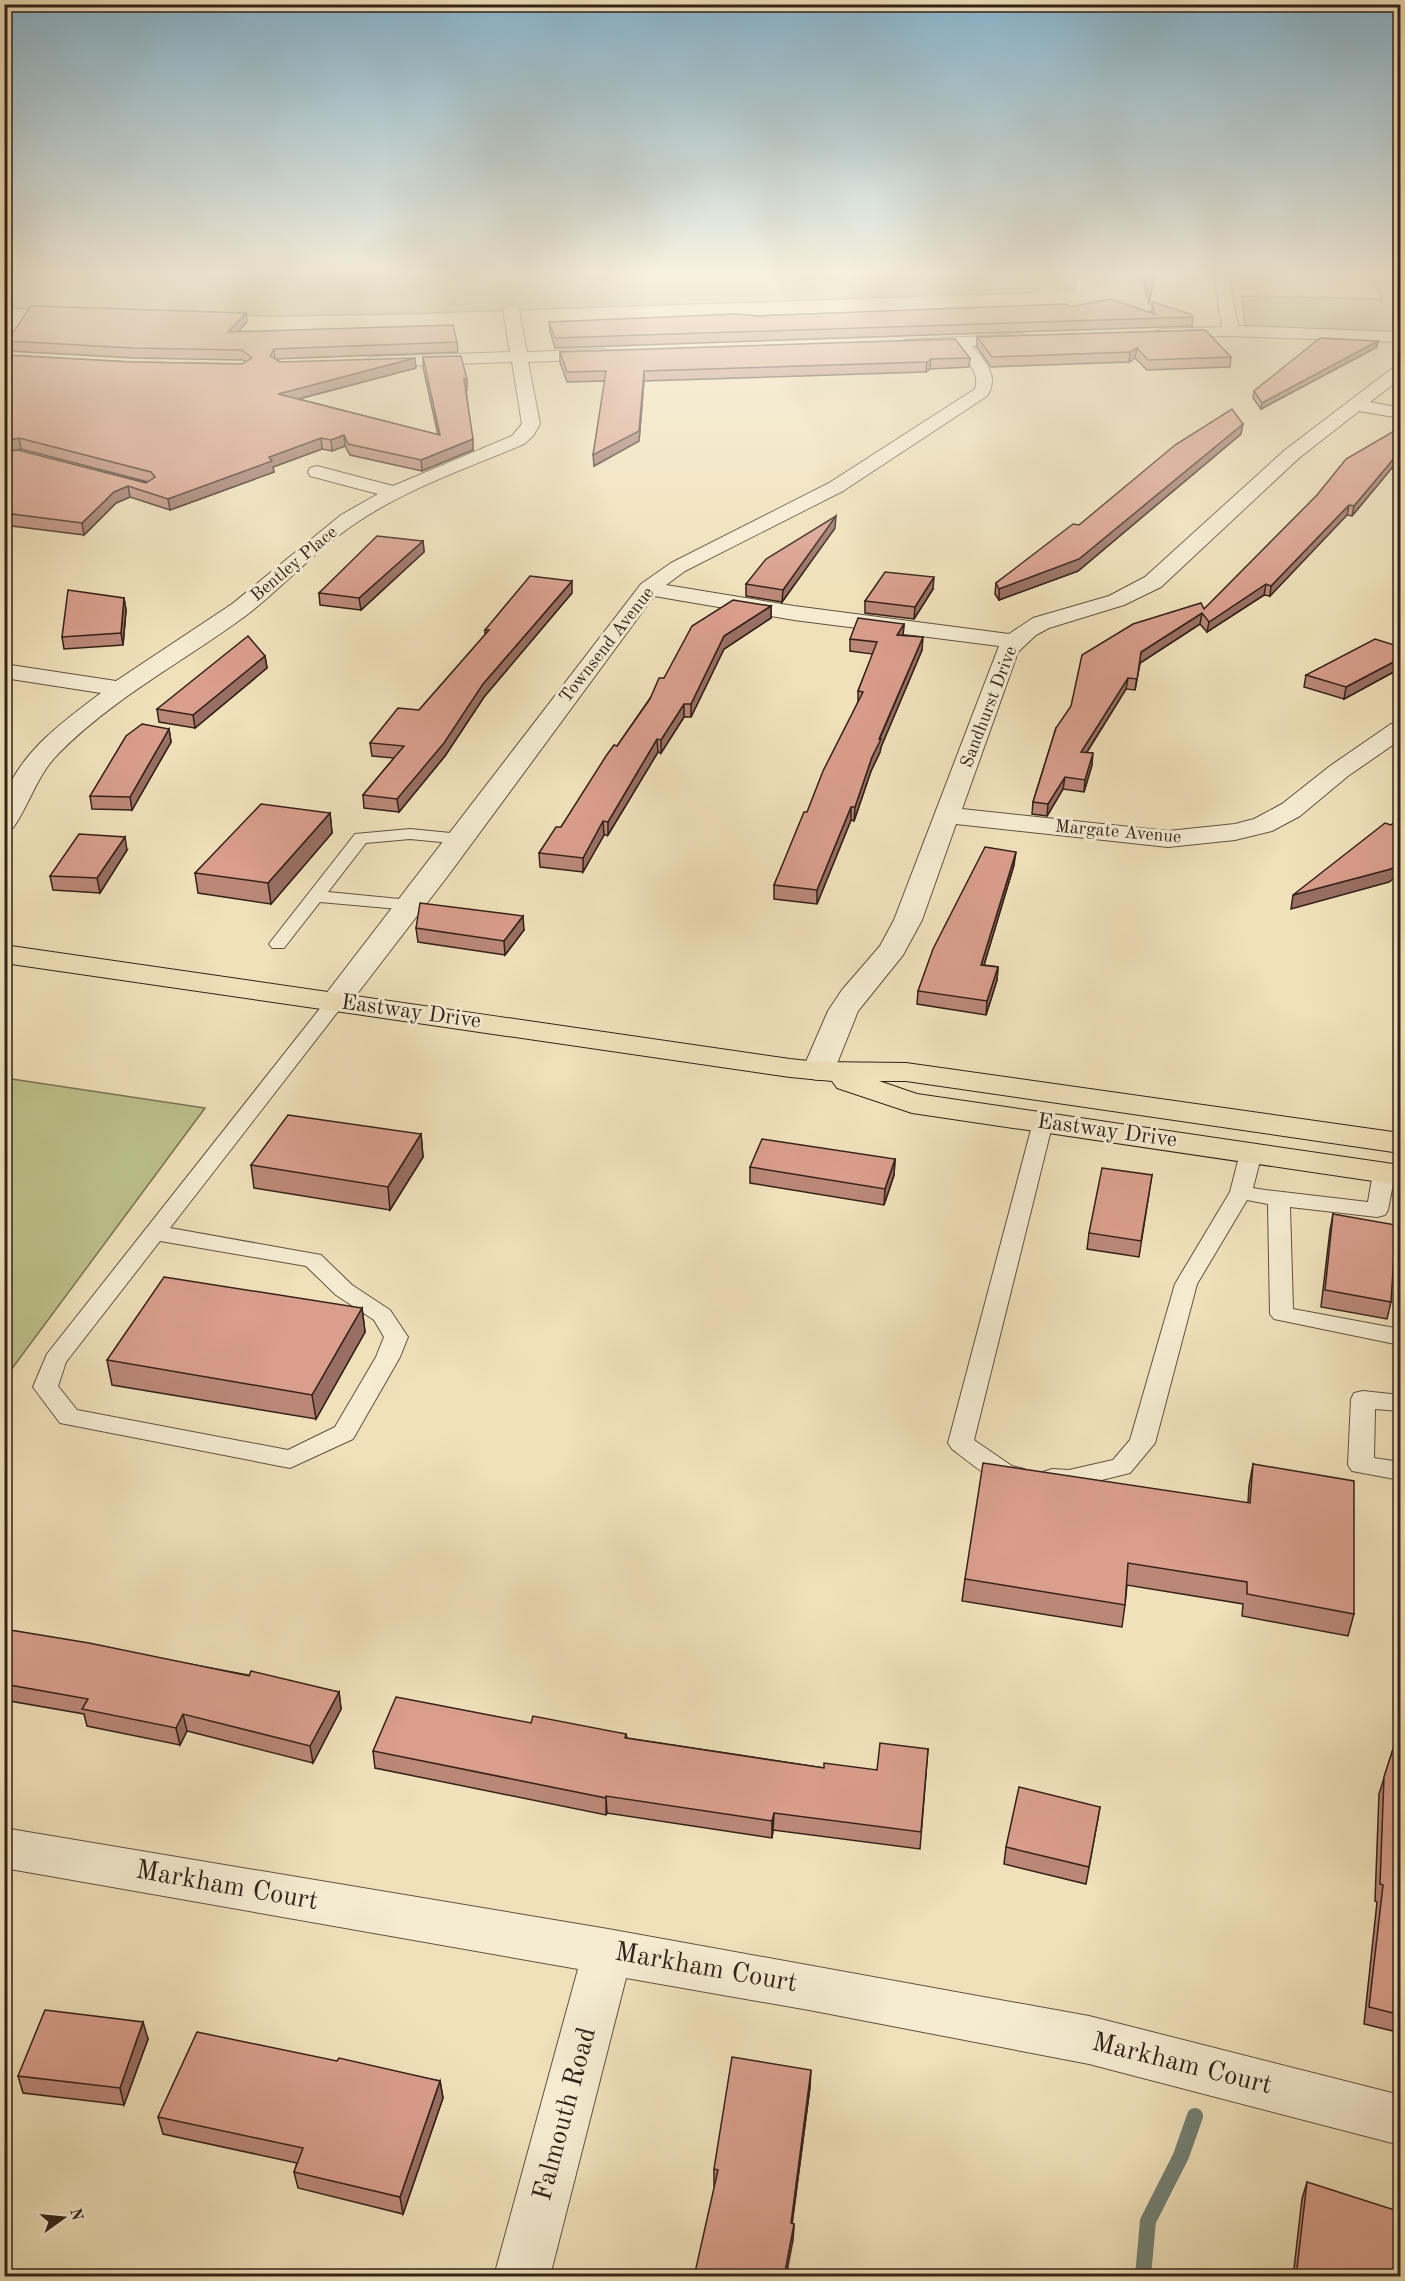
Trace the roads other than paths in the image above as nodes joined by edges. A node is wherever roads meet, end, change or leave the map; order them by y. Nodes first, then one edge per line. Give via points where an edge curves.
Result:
1 (524, 380) edge
2 (987, 380) edge
3 (1388, 380) edge
4 (1356, 405) junction
5 (1401, 413) edge
6 (317, 472) dead end
7 (395, 492) junction
8 (649, 589) junction
9 (1014, 641) junction
10 (4, 671) edge
11 (120, 689) junction
12 (1401, 729) edge
13 (948, 815) junction
14 (4, 822) edge
15 (461, 839) junction
16 (315, 896) junction
17 (411, 905) junction
18 (278, 944) dead end
19 (4, 954) edge
20 (336, 1001) junction
21 (818, 1071) junction
22 (1043, 1122) junction
23 (1401, 1143) edge
24 (1251, 1152) junction
25 (1392, 1174) edge
26 (1241, 1192) junction
27 (1279, 1199) junction
28 (157, 1233) junction
29 (1401, 1337) edge
30 (1401, 1403) edge
31 (1401, 1472) edge
32 (4, 1848) edge
33 (609, 1951) junction
34 (1401, 2120) edge
35 (522, 2277) edge

1 - 7 street, Bentley Place via 531,424 527,432 502,448
2 - 8 street, Townsend Avenue via 981,392 853,477 678,567
3 - 4 street, Sandhurst Drive
4 - 5 street
4 - 9 street, Sandhurst Drive via 1292,454 1153,582 1111,602 1046,620
6 - 7 street
7 - 11 street, Bentley Place via 348,519 240,609
8 - 9 street via 794,613
8 - 15 street, Townsend Avenue
9 - 13 street, Sandhurst Drive
10 - 11 street
11 - 14 street, Bentley Place via 48,750 27,778
12 - 13 street, Margate Avenue via 1291,810 1263,825 1235,832 1168,839
13 - 21 street, Sandhurst Drive via 908,920 893,949 843,1011
15 - 16 lane via 410,834 361,838
15 - 17 street, Townsend Avenue
16 - 17 lane
16 - 18 lane
17 - 20 street, Townsend Avenue
19 - 20 main road, Eastway Drive
20 - 21 main road, Eastway Drive
20 - 28 lane
21 - 22 main road, Eastway Drive via 912,1102
21 - 23 main road, Eastway Drive via 906,1072
22 - 24 main road, Eastway Drive
22 - 26 lane via 961,1443 1007,1475 1069,1479 1121,1467 1142,1443 1186,1284
24 - 25 main road, Eastway Drive
24 - 26 lane
25 - 27 lane via 1377,1210
26 - 27 lane
27 - 29 lane via 1281,1314
28 - 28 lane via 56,1360 45,1387 69,1417 290,1459 344,1433 396,1337 382,1315 344,1290 313,1260
30 - 31 lane via 1363,1399 1361,1465
32 - 33 street, Markham Court
33 - 34 street, Markham Court via 1089,2040
33 - 35 street, Falmouth Road

